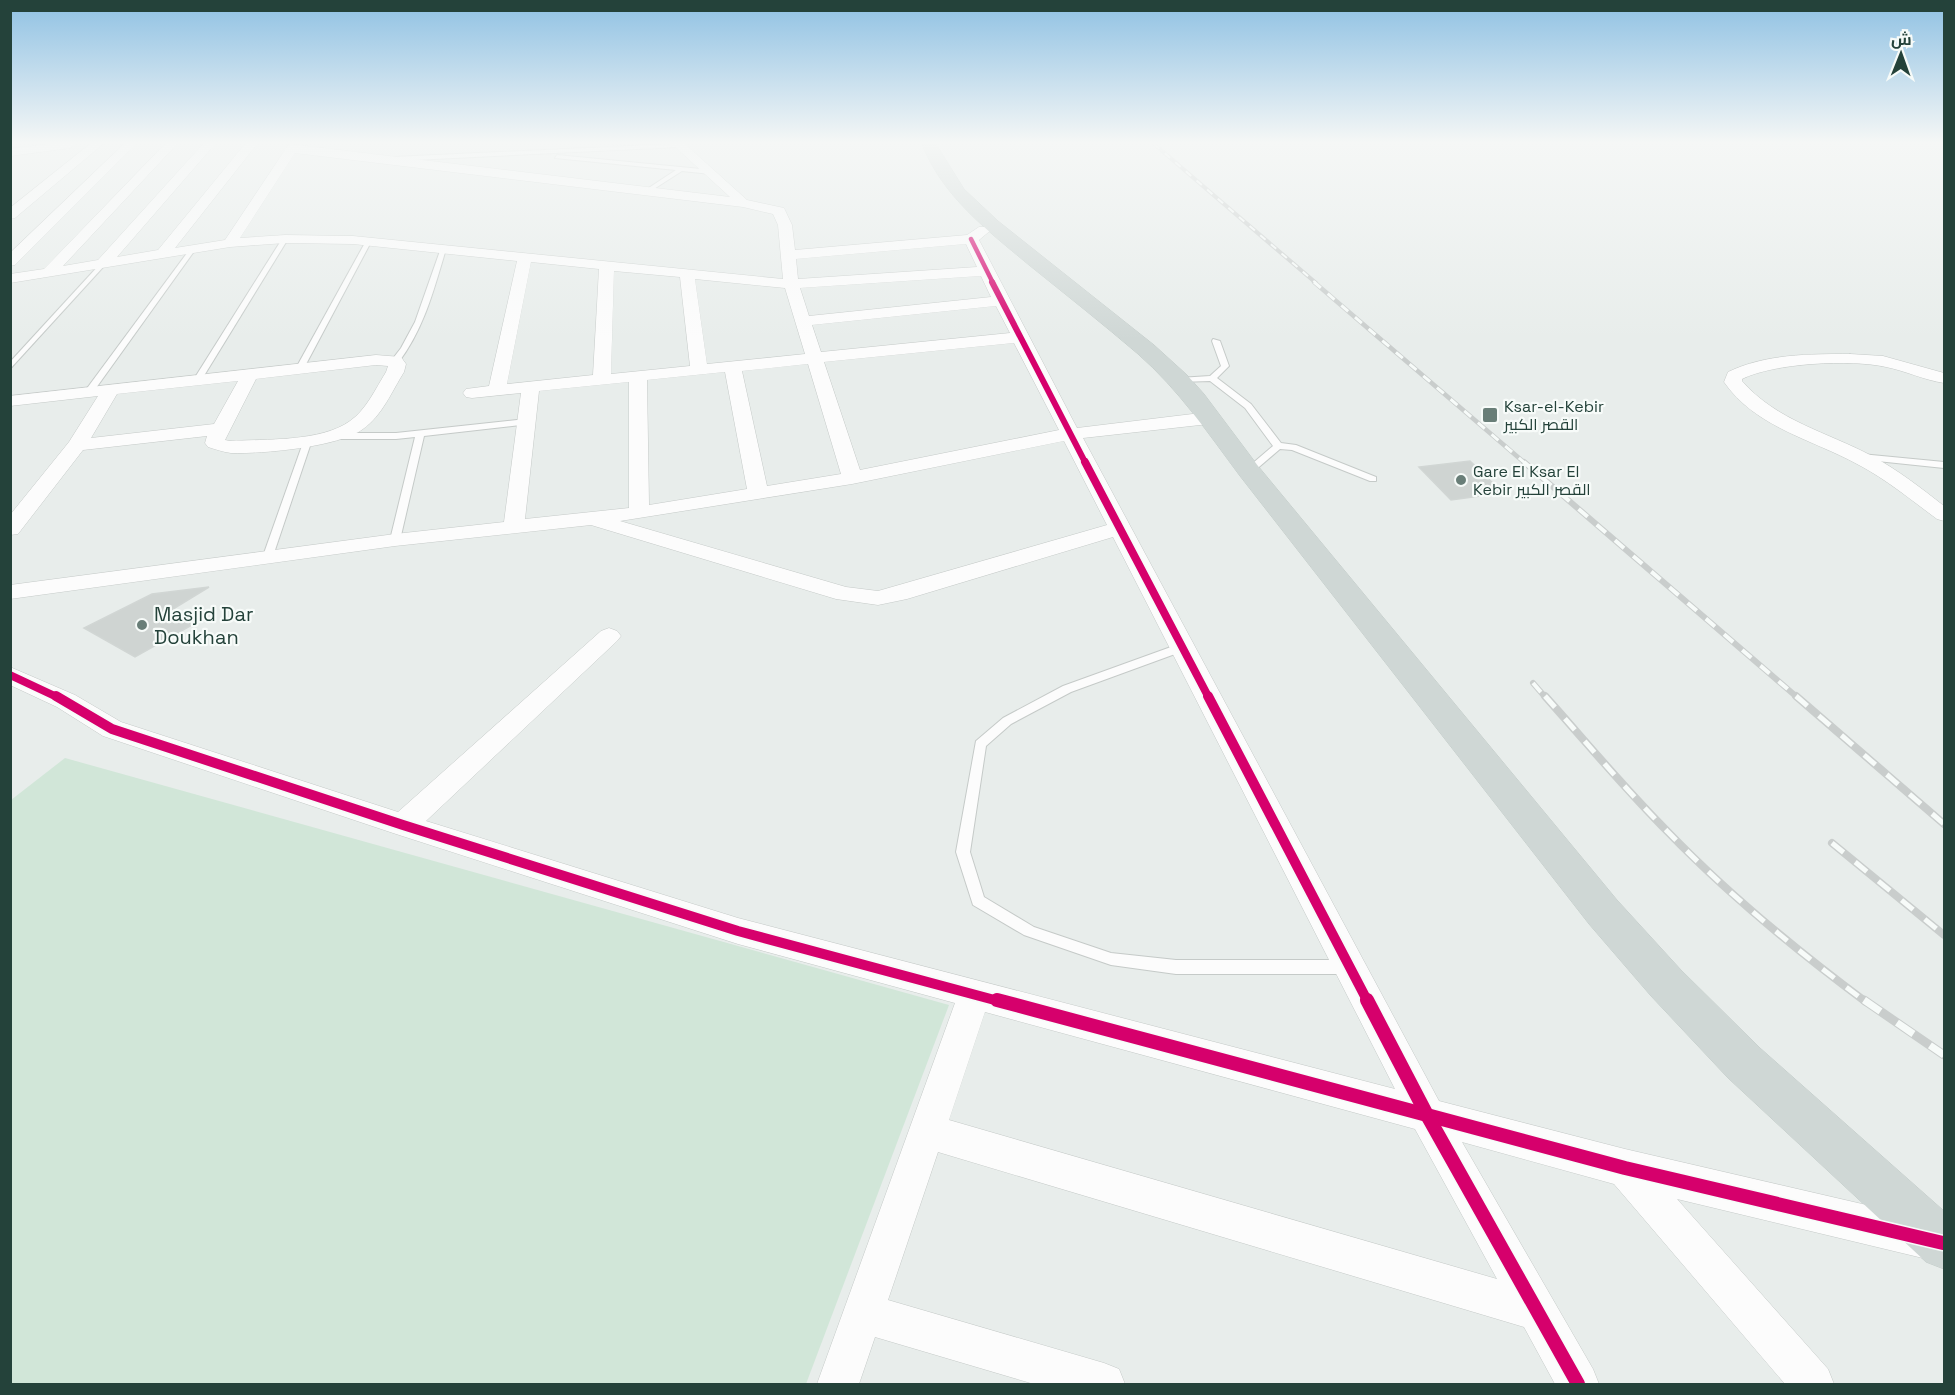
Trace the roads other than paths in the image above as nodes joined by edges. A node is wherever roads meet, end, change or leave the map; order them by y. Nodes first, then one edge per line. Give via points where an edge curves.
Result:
1 (64, 209) edge
2 (65, 209) edge
3 (109, 209) edge
4 (151, 209) edge
5 (199, 209) edge
6 (253, 209) edge
7 (770, 209) edge
8 (967, 209) edge
9 (12, 214) edge
10 (982, 232) junction
11 (285, 239) junction
12 (368, 242) junction
13 (231, 243) junction
14 (443, 249) junction
15 (192, 250) junction
16 (162, 255) junction
17 (788, 255) junction
18 (525, 258) junction
19 (10, 261) edge
20 (102, 265) junction
21 (607, 266) junction
22 (986, 271) junction
23 (48, 273) junction
24 (687, 275) junction
25 (10, 279) edge
26 (791, 284) junction
27 (1001, 301) junction
28 (803, 321) junction
29 (1020, 337) junction
30 (1216, 341) dead end
31 (814, 358) junction
32 (395, 361) junction
33 (733, 367) junction
34 (10, 368) edge
35 (300, 368) junction
36 (699, 370) junction
37 (250, 374) junction
38 (638, 377) junction
39 (1212, 378) junction
40 (1944, 378) edge
41 (198, 379) junction
42 (602, 380) junction
43 (1179, 380) junction
44 (531, 387) junction
45 (111, 390) junction
46 (497, 390) junction
47 (88, 393) junction
48 (472, 393) dead end
49 (10, 401) edge
50 (1209, 418) junction
51 (526, 422) junction
52 (220, 429) junction
53 (420, 434) junction
54 (1070, 434) junction
55 (336, 436) junction
56 (308, 440) junction
57 (77, 445) junction
58 (1278, 446) junction
59 (1857, 456) junction
60 (1944, 465) edge
61 (1249, 471) junction
62 (852, 478) junction
63 (1372, 479) dead end
64 (758, 494) junction
65 (639, 513) junction
66 (1944, 515) edge
67 (588, 518) junction
68 (514, 527) junction
69 (1119, 528) junction
70 (10, 529) edge
71 (394, 540) junction
72 (268, 556) junction
73 (10, 592) edge
74 (609, 636) dead end
75 (1182, 647) junction
76 (10, 675) edge
77 (404, 825) junction
78 (1349, 967) junction
79 (975, 993) junction
80 (1427, 1115) junction
81 (926, 1131) junction
82 (1625, 1168) junction
83 (1944, 1243) edge
84 (1537, 1311) junction
85 (863, 1313) junction
86 (838, 1384) edge
87 (1104, 1384) edge
88 (1578, 1384) edge
89 (1814, 1384) edge

1 - 9 street
2 - 19 street
3 - 23 street
4 - 20 street
5 - 16 street
6 - 13 street
7 - 17 street via 779,211 785,225
8 - 10 main road
10 - 17 street
10 - 22 street
10 - 43 main road via 1139,345
11 - 12 street
11 - 13 street
11 - 41 lane
12 - 14 street
12 - 35 lane
13 - 15 street
14 - 18 street
14 - 32 lane via 417,326
15 - 16 street
15 - 47 lane
16 - 20 street
17 - 26 street
18 - 21 street
18 - 46 street
20 - 23 street
20 - 34 lane
21 - 24 street
21 - 42 street
22 - 26 street
22 - 27 street
23 - 25 street
24 - 26 street
24 - 36 street
26 - 28 street
27 - 28 street
27 - 29 street
28 - 31 street
29 - 31 street
29 - 54 street
30 - 39 lane via 1225,366
31 - 33 street
31 - 62 street
32 - 35 street
32 - 55 street via 395,372 367,415
33 - 36 street
33 - 64 street
35 - 37 street
36 - 38 street
37 - 41 street
37 - 52 street
38 - 42 street
38 - 65 street
39 - 43 lane
39 - 58 lane via 1248,406
40 - 59 street via 1883,361 1835,360 1768,365 1742,370 1734,376 1733,382 1743,395 1767,415
41 - 45 street
42 - 44 street
43 - 50 main road
44 - 46 street
44 - 51 street
45 - 47 street
45 - 57 street
46 - 48 street
47 - 49 street
50 - 54 street
50 - 61 main road
51 - 53 lane
51 - 68 street
52 - 56 street via 215,443 220,446
52 - 57 street
53 - 55 lane
53 - 71 lane
54 - 62 street
54 - 69 street
55 - 56 street
56 - 72 lane
57 - 70 street
58 - 61 lane
58 - 63 lane via 1293,447
59 - 60 lane
59 - 66 street
61 - 83 main road via 1603,912 1666,983 1753,1071
62 - 64 street
64 - 65 street
65 - 67 street
67 - 68 street
67 - 69 street via 862,598 899,594
68 - 71 street
69 - 75 street
71 - 72 street
72 - 73 street
74 - 77 street
75 - 78 street
75 - 78 lane via 1067,689 1007,721 980,744 963,852 978,901 1029,931 1111,959 1176,967
76 - 77 street via 66,701 112,729
77 - 79 street via 738,931
78 - 80 street
79 - 80 street
79 - 81 street
80 - 82 street
80 - 84 street
81 - 84 street
81 - 85 street
82 - 83 street
82 - 89 street
84 - 88 street
85 - 86 street
85 - 87 street

